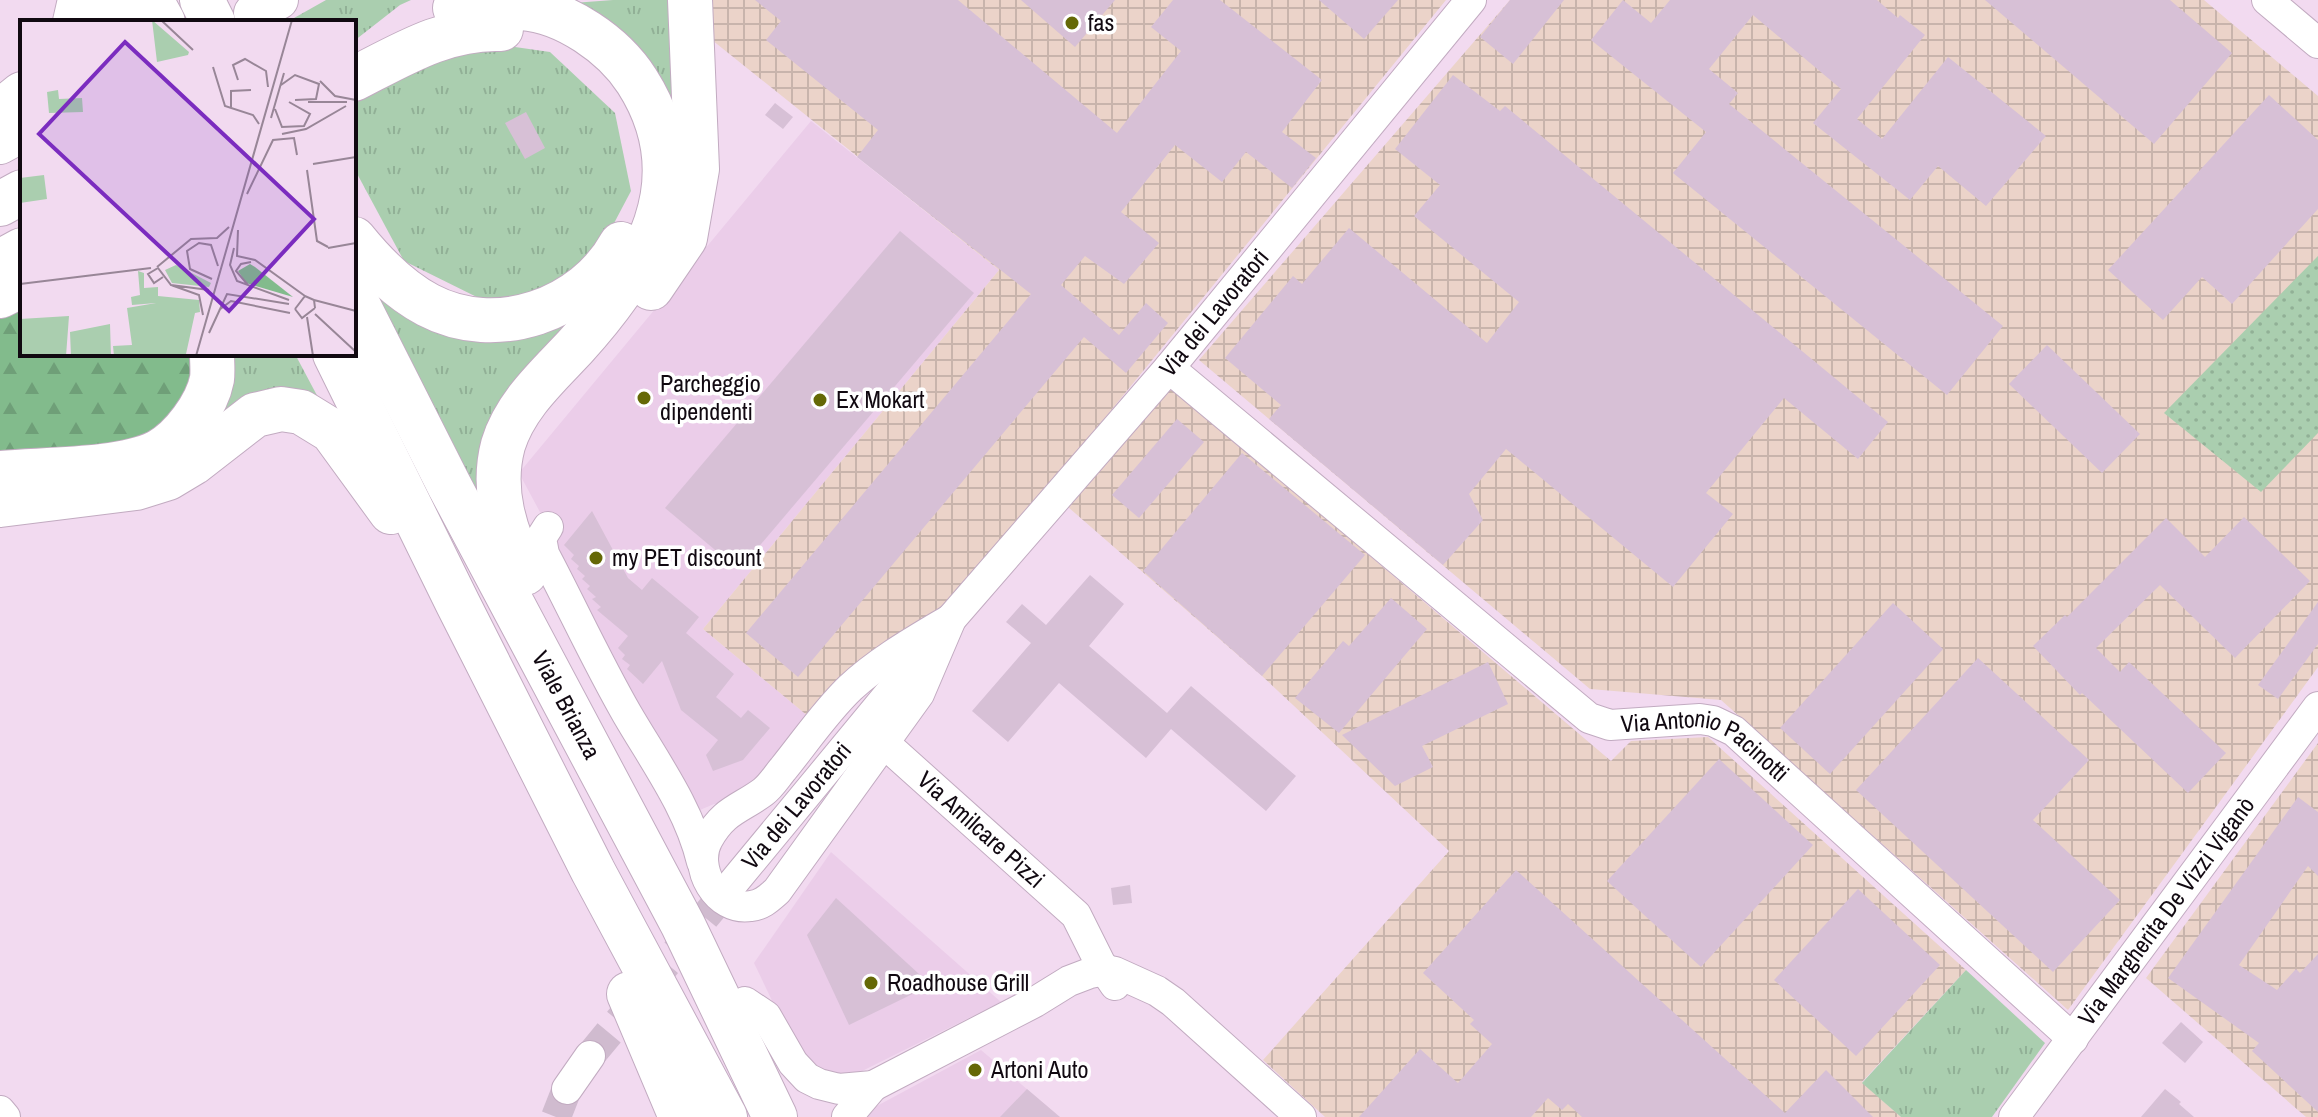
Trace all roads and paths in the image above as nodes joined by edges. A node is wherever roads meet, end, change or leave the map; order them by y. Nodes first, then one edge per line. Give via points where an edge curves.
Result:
1 (80, 0) edge
2 (116, 0) edge
3 (151, 0) edge
4 (202, 0) edge
5 (690, 0) edge
6 (1471, 0) edge
7 (2267, 0) edge
8 (462, 4) edge
9 (248, 12) edge
10 (75, 20) edge
11 (121, 20) edge
12 (162, 20) edge
13 (2318, 43) edge
14 (356, 51) edge
15 (356, 78) edge
16 (20, 96) edge
17 (0, 112) edge
18 (20, 134) edge
19 (0, 145) edge
20 (20, 193) edge
21 (0, 204) edge
22 (20, 224) edge
23 (0, 234) edge
24 (356, 241) edge
25 (20, 251) edge
26 (0, 262) edge
27 (20, 286) edge
28 (0, 296) edge
29 (356, 301) edge
30 (596, 324) junction
31 (212, 356) edge
32 (311, 356) edge
33 (336, 356) edge
34 (1169, 368) junction
35 (0, 473) edge
36 (0, 505) edge
37 (392, 513) junction
38 (548, 527) dead end
39 (458, 604) junction
40 (951, 619) junction
41 (539, 651) junction
42 (2318, 707) edge
43 (884, 743) junction
44 (675, 794) junction
45 (732, 809) junction
46 (702, 862) junction
47 (733, 883) tunnel mouth
48 (1076, 915) junction
49 (683, 925) junction
50 (1109, 977) junction
51 (1061, 988) junction
52 (745, 1002) junction
53 (2073, 1039) junction
54 (590, 1056) tunnel mouth
55 (873, 1086) junction
56 (567, 1089) tunnel mouth
57 (708, 1110) edge
58 (0, 1111) edge
59 (5, 1117) edge
60 (775, 1117) edge
61 (804, 1117) edge
62 (847, 1117) edge
63 (1301, 1117) edge
64 (2014, 1117) edge

1 - 10 highway
2 - 11 highway
3 - 12 highway
4 - 9 highway
5 - 30 highway via 697,169 685,238 649,291
6 - 34 street, Via dei Lavoratori
7 - 13 street
8 - 14 highway
8 - 30 highway via 524,8 580,28 634,76 657,119 664,177 660,212 634,270
15 - 24 highway via 421,44 461,31 510,29 547,39 590,65 619,97 636,134 641,176 633,221 612,260 583,289 549,309 516,319 473,318 429,305 387,275
16 - 17 highway
18 - 19 main road
20 - 21 highway
22 - 23 highway
25 - 26 highway
27 - 28 highway
29 - 41 highway, Viale Brianza
30 - 41 highway via 524,403 504,443 498,476 504,523 544,611
31 - 35 highway via 212,379 202,404 183,432 160,451 94,466
32 - 37 highway
33 - 39 highway
34 - 40 street, Via dei Lavoratori
34 - 53 street, Via Antonio Pacinotti via 1589,718 1610,725 1700,719 1734,731
36 - 37 highway via 136,488 168,478 255,415 281,409 301,412 332,431
37 - 39 highway via 410,549
38 - 44 street, Via dei Lavoratori via 541,538 544,554 625,711
39 - 57 highway via 593,871 630,997
40 - 43 street, Via dei Lavoratori via 919,694
40 - 45 street, Via dei Lavoratori via 890,655 849,689 764,791
40 - 47 street, Via dei Lavoratori
41 - 49 highway, Viale Brianza
42 - 53 street, Via Margherita De Vizzi Viganò
43 - 46 street, Via dei Lavoratori via 786,880 762,904 729,903 708,883
43 - 48 street, Via Amilcare Pizzi
44 - 45 street, Via dei Lavoratori via 698,816
44 - 46 street, Via dei Lavoratori
45 - 46 street, Via dei Lavoratori via 706,842
48 - 50 street, Via Amilcare Pizzi
48 - 51 street via 1074,959
49 - 52 highway
49 - 60 highway, Viale Brianza
50 - 51 street via 1069,981
50 - 63 street via 1128,977 1173,1002
51 - 55 street
52 - 55 street via 766,1016 807,1078 839,1089
52 - 61 highway
53 - 64 street, Via Margherita De Vizzi Viganò
54 - 56 street
55 - 62 street
58 - 59 street

